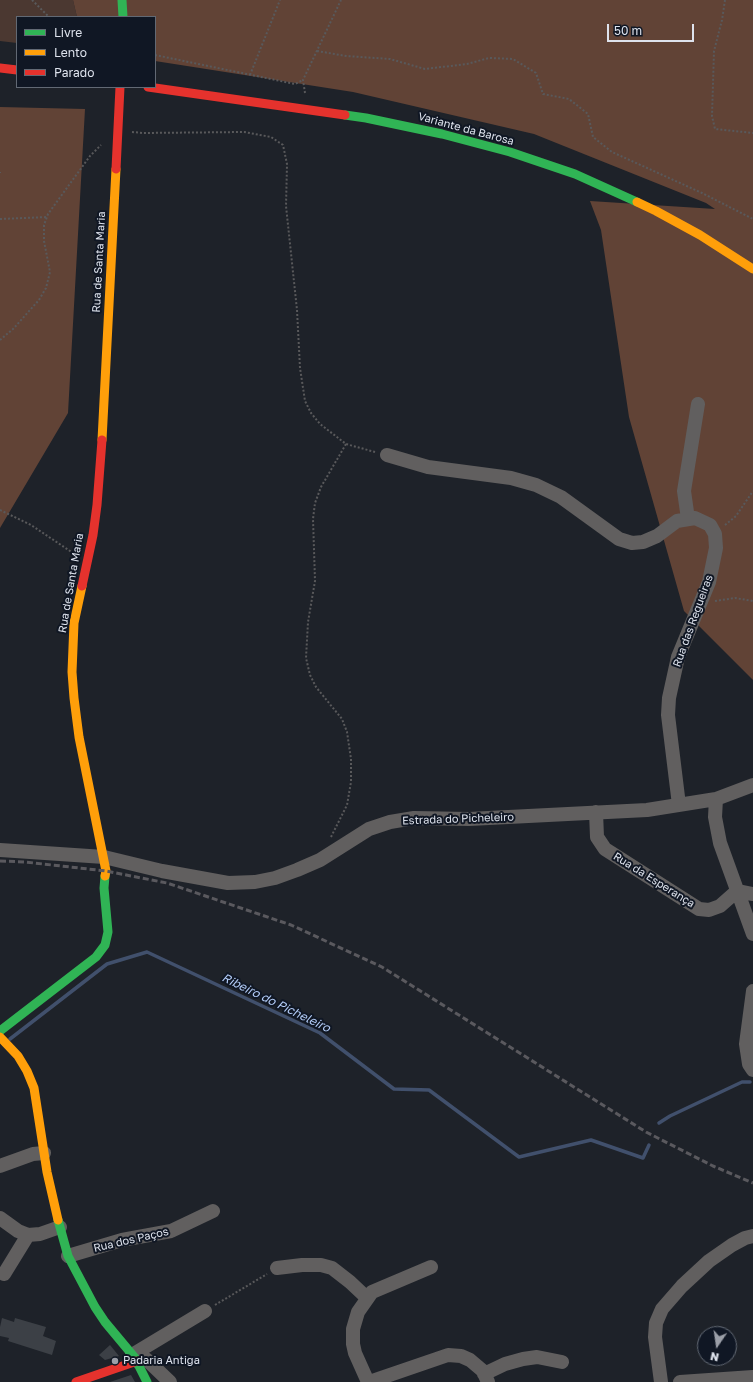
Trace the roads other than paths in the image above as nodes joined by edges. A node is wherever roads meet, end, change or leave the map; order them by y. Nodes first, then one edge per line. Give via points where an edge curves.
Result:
1 (122, 0) edge
2 (123, 16) edge
3 (0, 68) edge
4 (16, 70) edge
5 (120, 88) edge
6 (154, 88) edge
7 (753, 269) edge
8 (698, 404) dead end
9 (387, 455) road end
10 (688, 519) junction
11 (753, 784) edge
12 (716, 799) junction
13 (679, 805) junction
14 (596, 812) junction
15 (0, 850) edge
16 (104, 857) junction
17 (737, 891) junction
18 (753, 894) edge
19 (753, 934) edge
20 (753, 991) edge
21 (0, 1035) edge
22 (753, 1070) edge
23 (44, 1153) junction
24 (0, 1166) edge
25 (213, 1212) dead end
26 (0, 1218) edge
27 (60, 1228) junction
28 (28, 1235) junction
29 (753, 1236) edge
30 (68, 1256) junction
31 (431, 1267) dead end
32 (277, 1268) road end
33 (4, 1274) dead end
34 (367, 1298) junction
35 (205, 1311) road end
36 (135, 1358) junction
37 (562, 1362) dead end
38 (753, 1377) edge
39 (486, 1378) edge
40 (76, 1382) edge
41 (147, 1382) edge
42 (170, 1382) edge
43 (369, 1382) edge
44 (661, 1382) edge
45 (680, 1382) edge

1 - 2 street
3 - 4 street
5 - 16 street, Rua de Santa Maria via 97,505 74,623 72,672 79,736
6 - 7 street, Variante da Barosa via 374,120 510,152 575,174 649,208 700,235
8 - 10 street via 684,491
9 - 10 street via 428,467 511,478 536,485 561,497 619,538 632,543 643,542 657,536 677,521
10 - 13 street, Rua das Regueiras via 695,518 710,526 715,534 716,548 709,582 678,657 670,698 668,715
11 - 12 street, Estrada do Picheleiro
12 - 13 street, Estrada do Picheleiro
12 - 17 street via 715,817 720,843
13 - 14 street, Estrada do Picheleiro via 647,810
14 - 16 street, Estrada do Picheleiro via 469,819 414,818 390,822 369,829 320,860 275,878 255,882 228,883
14 - 17 street, Rua da Esperança via 597,837 605,849 700,909 709,910 720,906
15 - 16 street, Estrada do Picheleiro
16 - 21 street, Rua de Santa Maria via 108,932 105,945 96,957
17 - 18 street
17 - 19 street
20 - 22 street via 746,1044 749,1064
21 - 23 street via 18,1056 34,1088
23 - 24 street
23 - 27 street
25 - 30 street, Rua dos Paços via 171,1231 122,1240
26 - 28 street via 18,1232
27 - 28 street
27 - 30 street
28 - 33 street
29 - 44 street via 732,1245 709,1261 662,1309 654,1337
30 - 36 street via 95,1307
31 - 34 street via 372,1292
32 - 34 street via 321,1265 332,1268
34 - 43 street via 355,1319 353,1344
35 - 36 street
36 - 40 street
36 - 41 street
36 - 42 street via 146,1359
37 - 39 street via 537,1357 523,1359 505,1364
38 - 45 street
39 - 43 street via 477,1364 461,1356 448,1355

